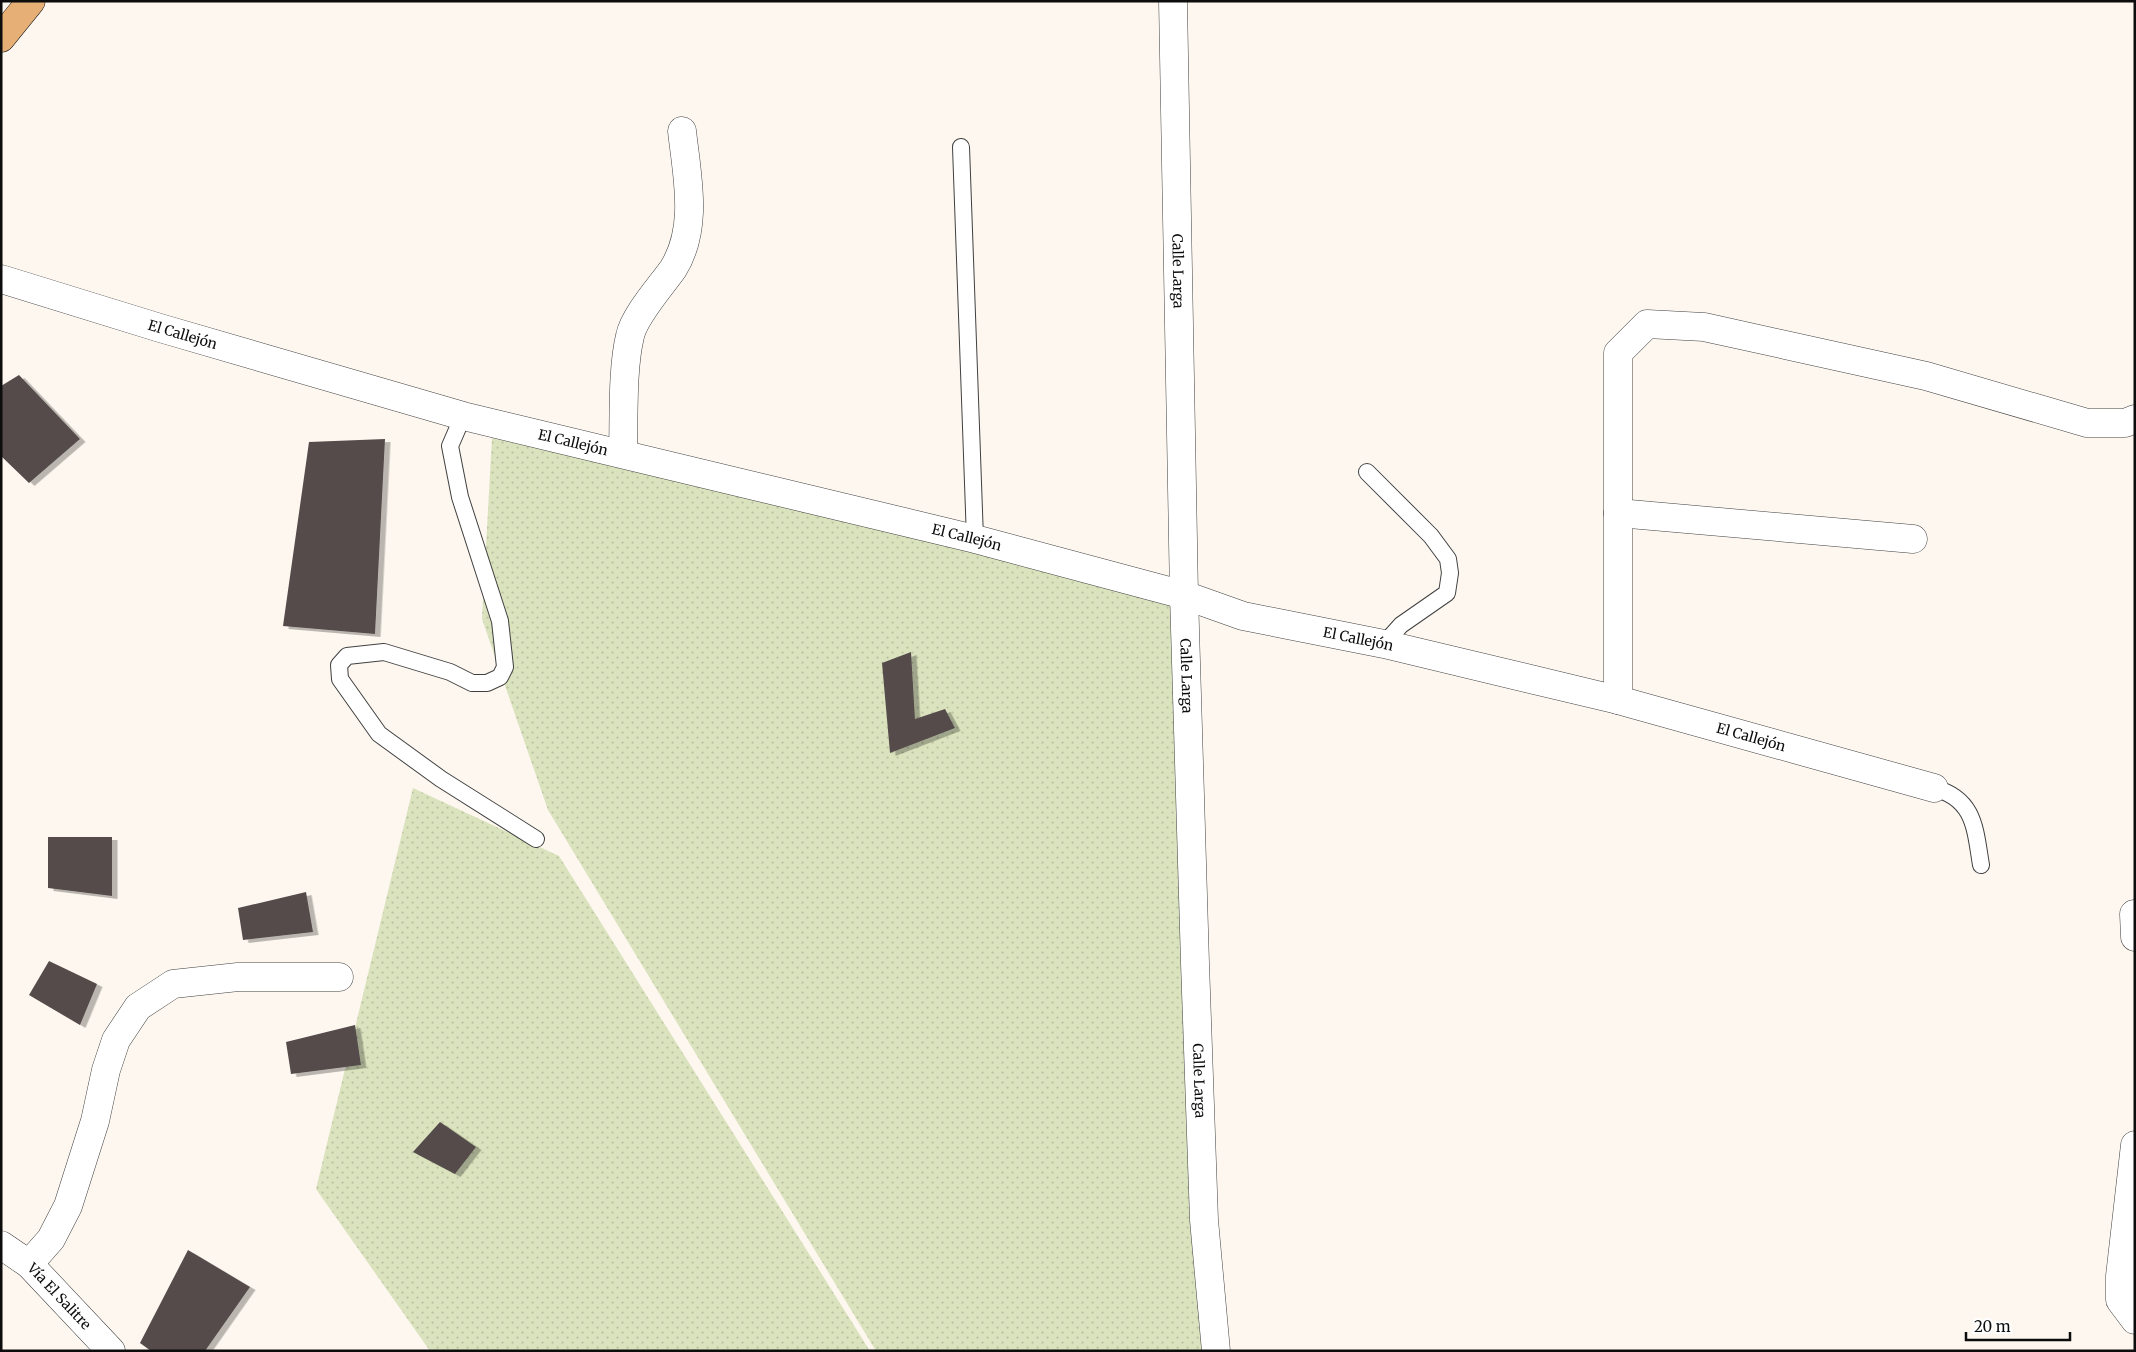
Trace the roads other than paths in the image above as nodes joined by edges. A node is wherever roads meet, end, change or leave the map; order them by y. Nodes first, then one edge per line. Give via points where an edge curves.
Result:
1 (31, 1) edge
2 (1173, 1) edge
3 (1, 38) edge
4 (682, 131) dead end
5 (961, 147) dead end
6 (1, 279) edge
7 (463, 416) junction
8 (2135, 419) edge
9 (623, 453) junction
10 (1367, 472) dead end
11 (1618, 513) junction
12 (975, 539) junction
13 (1912, 539) dead end
14 (1184, 595) junction
15 (1384, 644) junction
16 (1618, 700) junction
17 (1934, 788) joint
18 (536, 839) dead end
19 (1981, 865) dead end
20 (339, 977) dead end
21 (2135, 1145) edge
22 (1, 1245) edge
23 (29, 1264) junction
24 (2135, 1320) edge
25 (111, 1351) edge
26 (1216, 1351) edge

1 - 3 main road
2 - 14 street, Calle Larga
4 - 9 street via 690,210 687,236 674,267 630,334
5 - 12 lane
6 - 7 street, El Callejón
7 - 9 street, El Callejón
7 - 18 lane via 450,446 460,497 500,622 505,667 500,677 487,683 472,683 450,672 384,652 347,656 339,665 340,679 378,734 441,779
8 - 11 street via 2125,423 2087,423 1926,376 1704,327 1647,324 1618,353
9 - 12 street, El Callejón
10 - 15 lane via 1431,536 1448,559 1450,573 1447,593 1401,625
11 - 13 street
11 - 16 street
12 - 14 street, El Callejón
14 - 15 street, El Callejón via 1243,616
14 - 26 street, Calle Larga via 1204,1220
15 - 16 street, El Callejón
16 - 17 street, El Callejón
17 - 19 lane via 1961,801 1972,816
20 - 23 street via 238,977 173,984 138,1007 116,1040 68,1206 51,1239
21 - 24 street via 2120,1300
22 - 23 street, Vía El Salitre
23 - 25 street, Vía El Salitre

